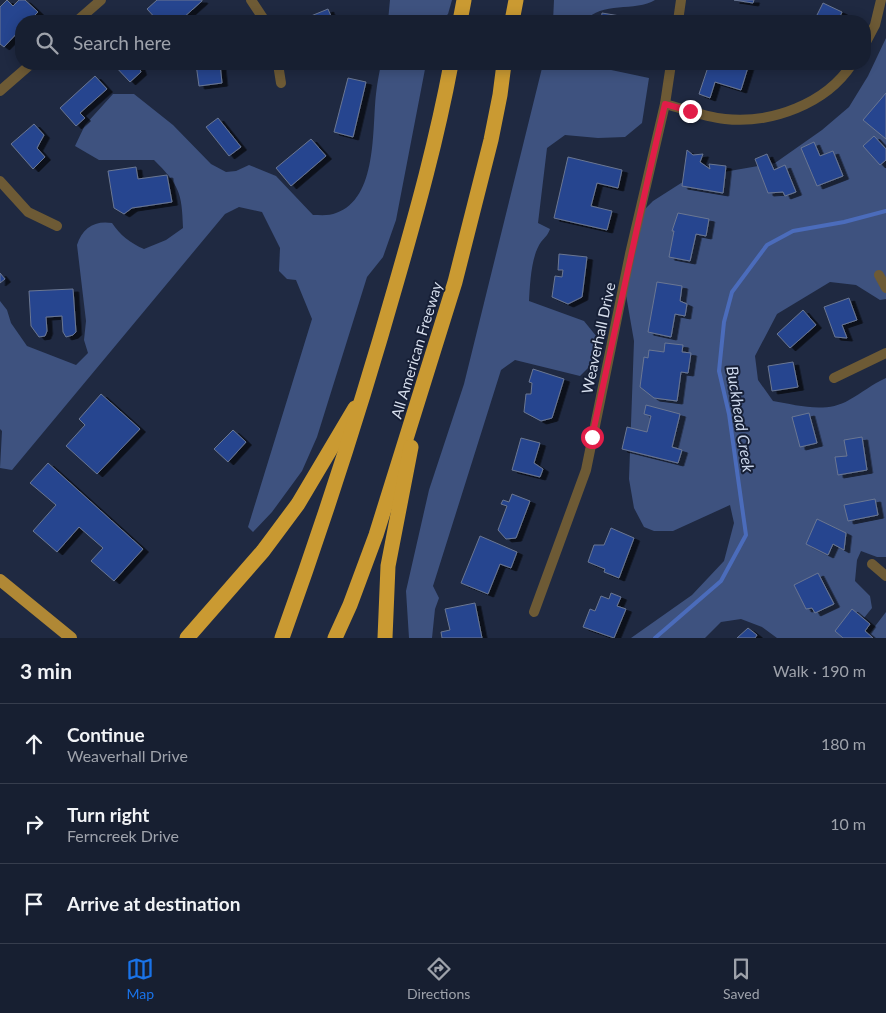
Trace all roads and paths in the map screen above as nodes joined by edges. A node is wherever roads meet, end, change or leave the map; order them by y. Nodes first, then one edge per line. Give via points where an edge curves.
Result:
1 (101, 0) edge
2 (251, 0) edge
3 (464, 0) edge
4 (516, 0) edge
5 (681, 0) edge
6 (881, 0) edge
7 (84, 15) edge
8 (261, 15) edge
9 (461, 15) edge
10 (513, 15) edge
11 (679, 15) edge
12 (871, 32) edge
13 (23, 70) edge
14 (279, 70) edge
15 (451, 70) edge
16 (503, 70) edge
17 (670, 70) edge
18 (848, 70) edge
19 (281, 83) dead end
20 (0, 91) edge
21 (665, 104) junction
22 (1, 184) edge
23 (58, 226) dead end
24 (879, 275) dead end
25 (886, 288) edge
26 (886, 353) edge
27 (834, 378) dead end
28 (365, 392) junction
29 (416, 412) junction
30 (872, 564) dead end
31 (886, 576) edge
32 (0, 580) edge
33 (534, 612) dead end
34 (71, 638) edge
35 (187, 638) edge
36 (282, 638) edge
37 (335, 638) edge
38 (385, 638) edge

1 - 7 street
2 - 8 street
3 - 9 highway
4 - 10 highway
5 - 11 street
6 - 12 street
13 - 20 street
14 - 19 street
15 - 28 highway via 433,152
16 - 29 highway, All American Freeway via 491,140 455,282
17 - 21 street, Weaverhall Drive
18 - 21 street via 826,91 800,107 768,118 725,119
21 - 33 street, Weaverhall Drive via 630,254 586,470
22 - 23 street via 28,212
24 - 25 street
26 - 27 street
28 - 35 highway via 298,504 263,551
28 - 36 highway
29 - 37 highway, All American Freeway via 376,535
29 - 38 highway via 410,459 388,566
30 - 31 street
32 - 34 main road

